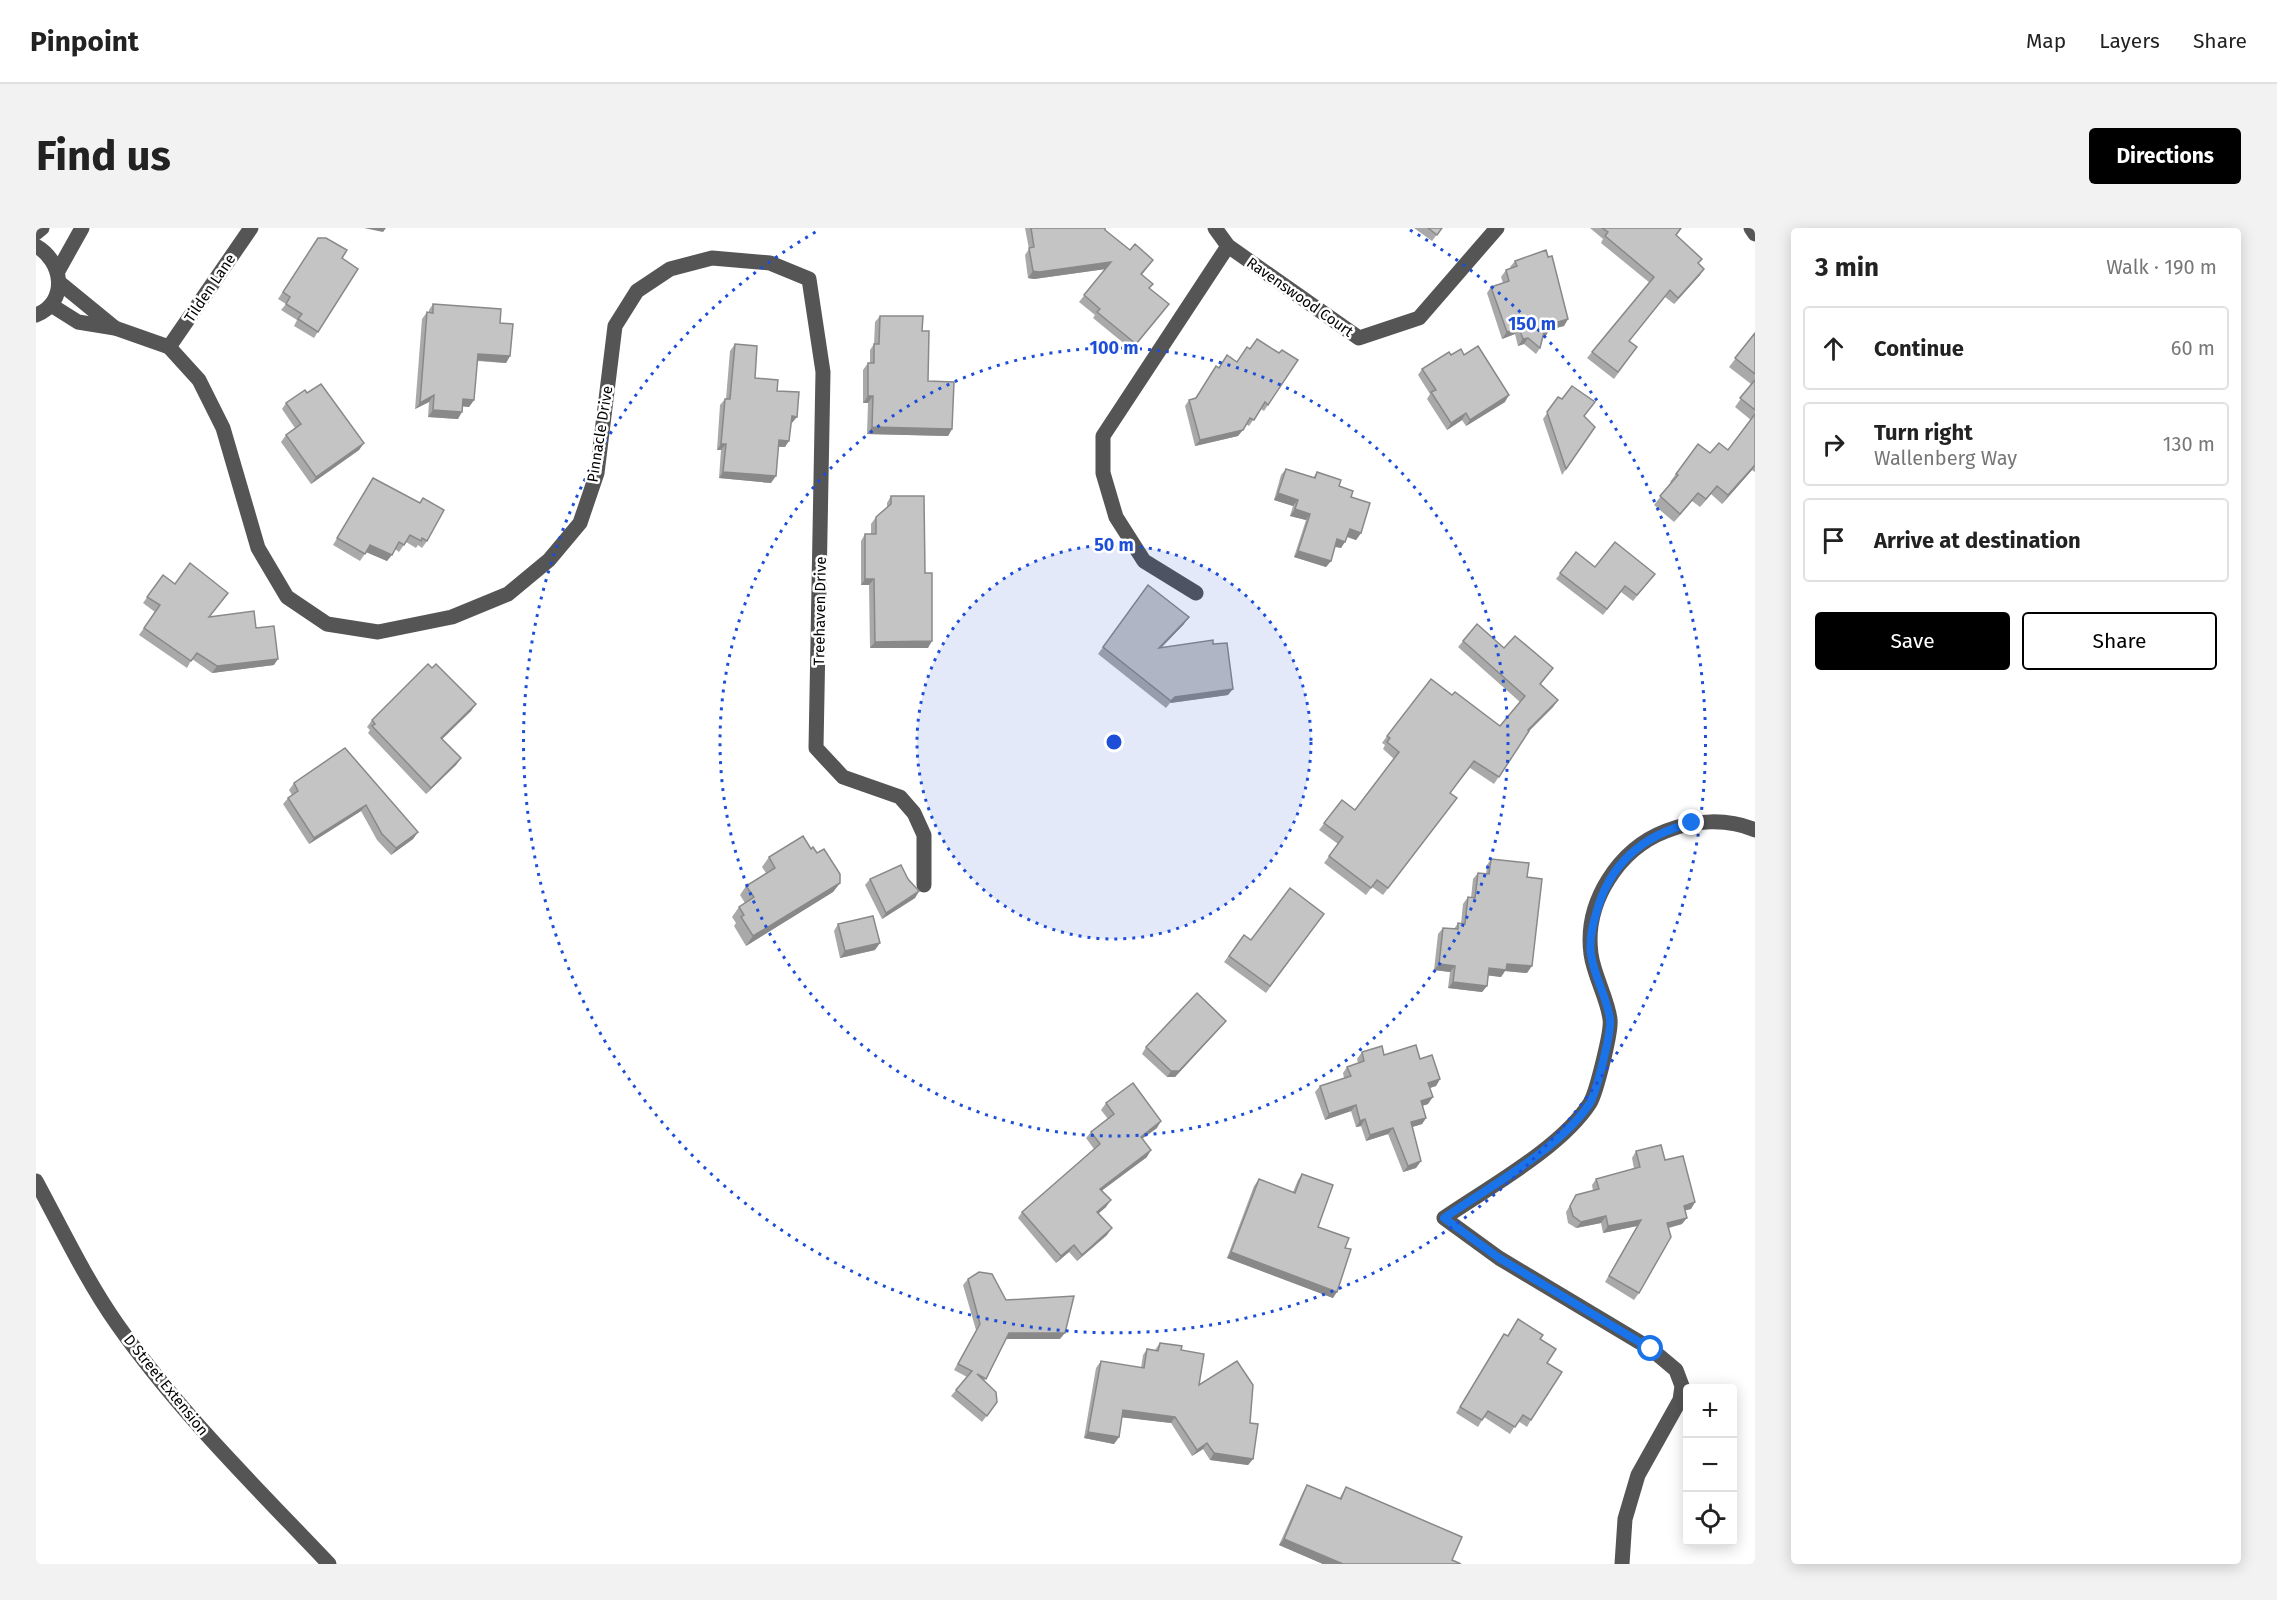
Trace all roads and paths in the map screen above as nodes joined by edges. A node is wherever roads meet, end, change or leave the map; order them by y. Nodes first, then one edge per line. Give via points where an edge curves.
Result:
1 (42, 228) edge
2 (82, 228) edge
3 (250, 228) edge
4 (1215, 228) edge
5 (1497, 228) edge
6 (1751, 228) edge
7 (36, 233) edge
8 (1755, 234) edge
9 (36, 246) edge
10 (1228, 246) junction
11 (59, 277) junction
12 (809, 279) joint
13 (43, 311) edge
14 (36, 328) edge
15 (115, 328) junction
16 (169, 347) junction
17 (1196, 593) dead end
18 (1755, 830) edge
19 (924, 885) dead end
20 (36, 1181) edge
21 (329, 1564) edge
22 (1622, 1564) edge

1 - 7 street
2 - 11 street
3 - 16 street, Tilden Lane
4 - 10 street, Ravenswood Court
5 - 10 street, Ravenswood Court via 1419,318 1359,338
6 - 8 street
9 - 11 street, Pinnacle Drive via 54,260
10 - 17 street via 1103,436 1103,473 1116,517 1144,561
11 - 13 street
11 - 15 street, Pinnacle Drive
12 - 16 street, Pinnacle Drive via 770,263 712,258 670,269 637,291 615,326 597,473 580,523 549,560 508,594 452,617 378,632 327,624 287,597 258,548 223,428 199,380
12 - 19 street, Treehaven Drive via 823,372 816,748 843,777 900,797 914,813 924,835
13 - 14 street
13 - 15 street, Pinnacle Drive
15 - 16 street, Pinnacle Drive
18 - 22 street via 1710,822 1675,827 1636,846 1621,861 1608,879 1592,929 1591,952 1611,1021 1591,1102 1559,1138 1444,1218 1499,1258 1651,1349 1676,1370 1682,1386 1680,1400 1638,1475 1625,1519
20 - 21 street, D Street Extension via 116,1323 166,1390

